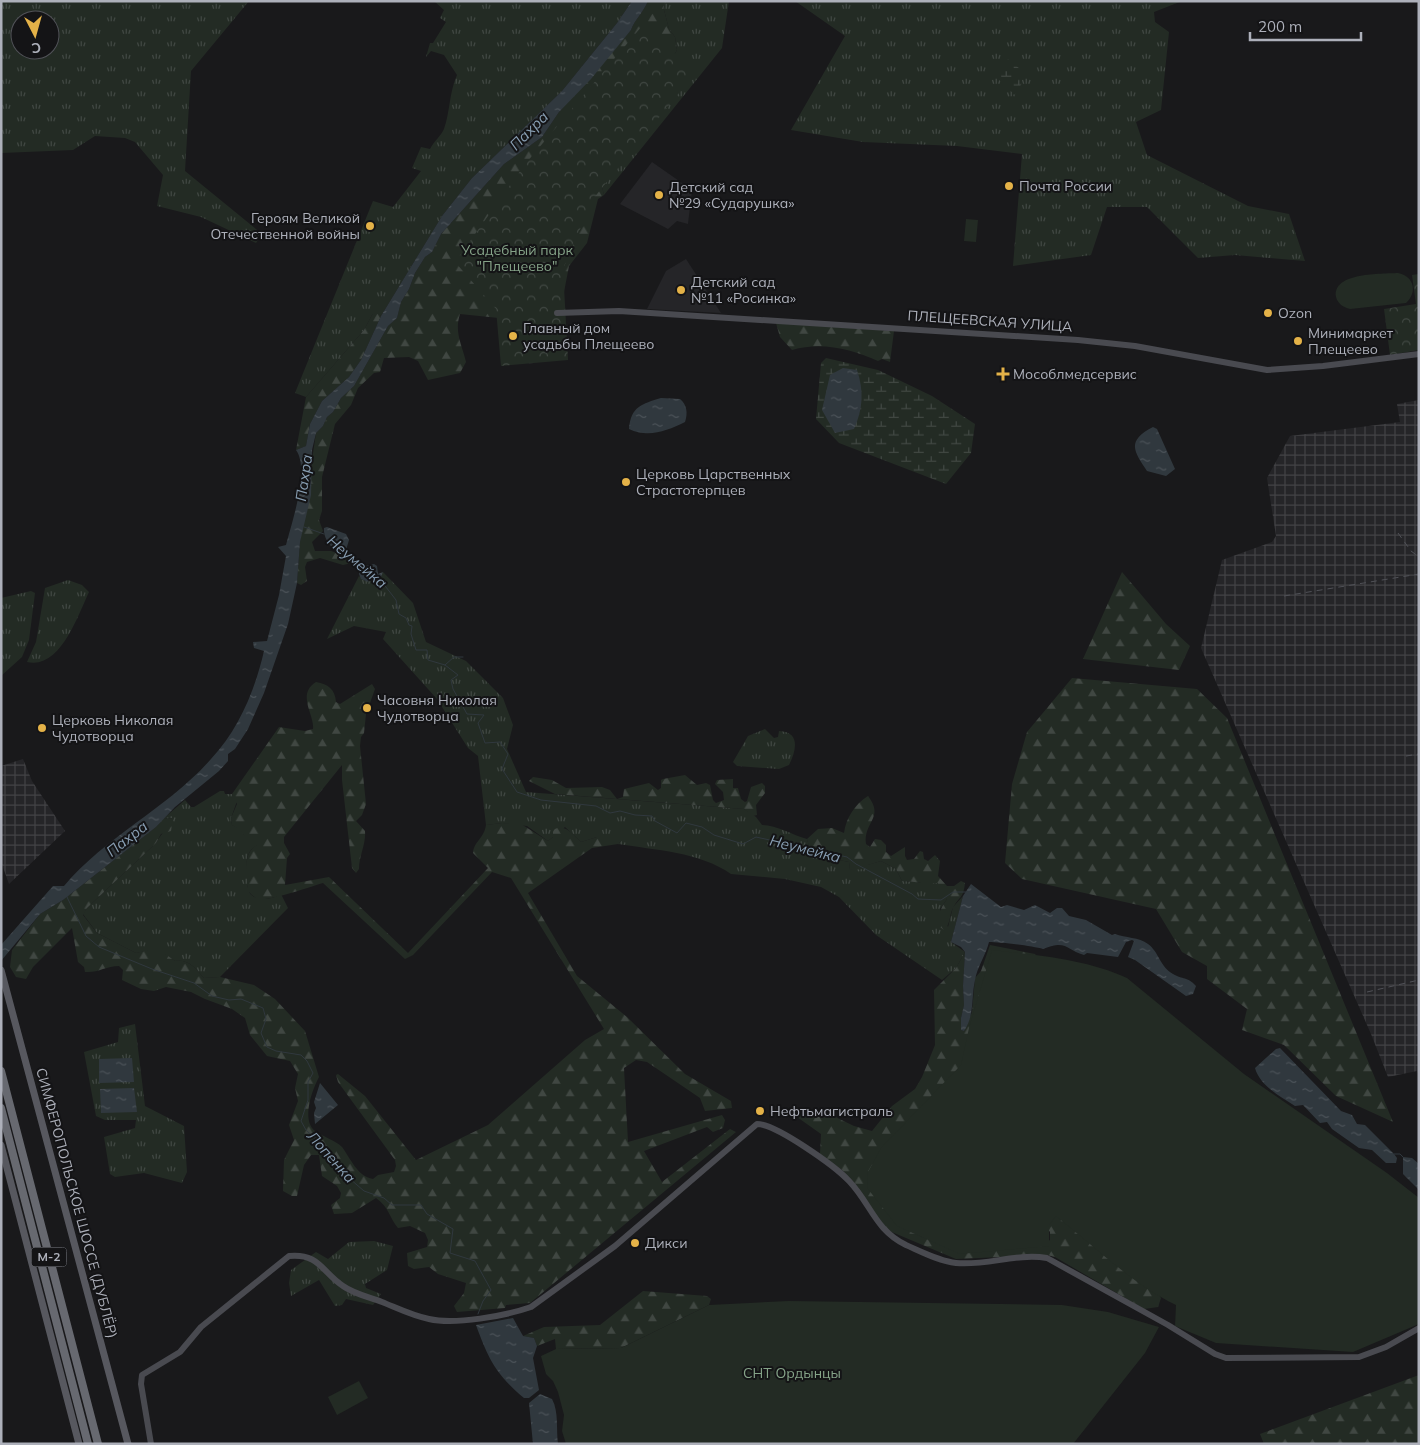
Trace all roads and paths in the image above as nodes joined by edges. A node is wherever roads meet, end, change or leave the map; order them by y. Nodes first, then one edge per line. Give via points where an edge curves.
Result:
1 (557, 313) dead end
2 (1419, 354) edge
3 (1, 970) edge
4 (1, 1071) edge
5 (1, 1108) edge
6 (1, 1145) edge
7 (1419, 1328) edge
8 (79, 1444) edge
9 (88, 1444) edge
10 (98, 1444) edge
11 (128, 1444) edge
12 (151, 1444) edge

1 - 2 street, ПЛЕЩЕЕВСКАЯ УЛИЦА via 619,311 1078,340 1135,346 1267,370
3 - 11 main road, СИМФЕРОПОЛЬСКОЕ ШОССЕ (ДУБЛЁР)
4 - 10 highway, М-2
5 - 9 highway, М-2
6 - 8 main road
7 - 12 street via 1360,1357 1235,1358 1215,1354 1047,1258 1029,1256 956,1263 904,1244 879,1224 845,1177 777,1131 757,1124 615,1246 531,1308 464,1321 427,1319 350,1290 337,1282 322,1265 296,1255 282,1260 201,1327 180,1352 142,1375 143,1403

